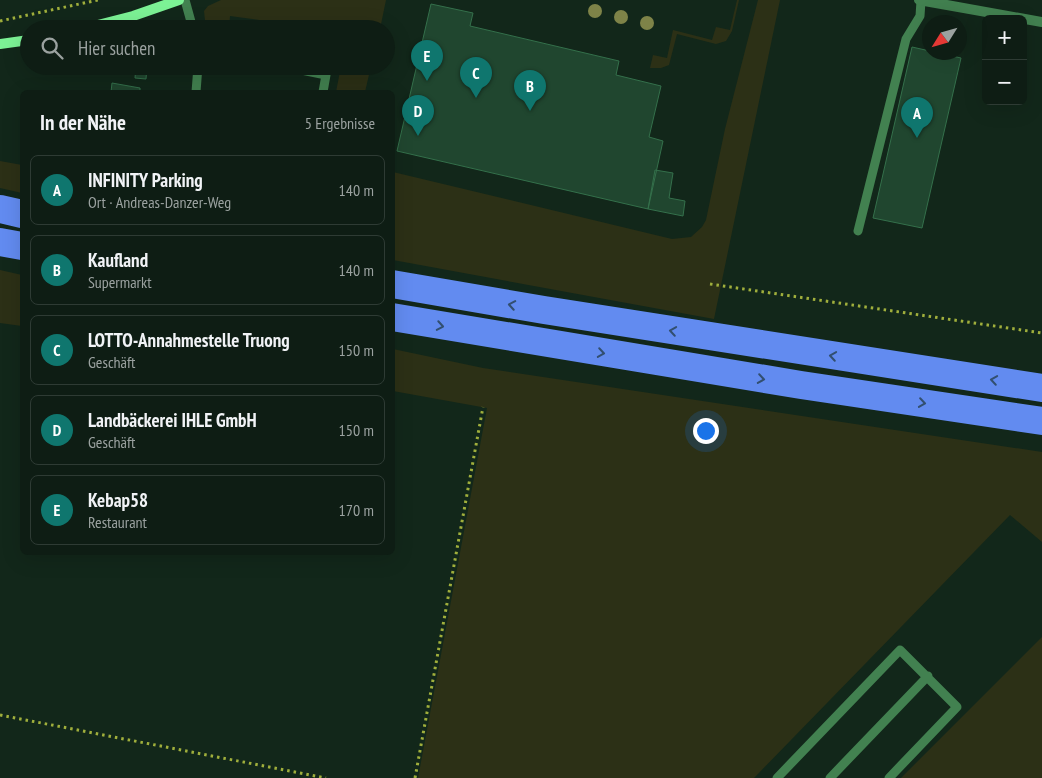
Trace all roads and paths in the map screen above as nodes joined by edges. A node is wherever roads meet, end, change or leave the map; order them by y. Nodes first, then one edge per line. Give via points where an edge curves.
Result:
1 (98, 0) edge
2 (185, 0) edge
3 (920, 0) edge
4 (176, 1) edge
5 (118, 20) edge
6 (191, 20) edge
7 (0, 21) edge
8 (1042, 22) edge
9 (20, 41) edge
10 (0, 44) edge
11 (197, 75) edge
12 (326, 75) edge
13 (196, 90) edge
14 (323, 90) edge
15 (0, 209) edge
16 (20, 214) edge
17 (858, 232) dead end
18 (0, 242) edge
19 (20, 246) edge
20 (710, 284) dead end
21 (395, 285) edge
22 (395, 317) edge
23 (1042, 333) edge
24 (1042, 388) edge
25 (483, 407) dead end
26 (1042, 421) edge
27 (928, 676) junction
28 (0, 714) edge
29 (326, 778) edge
30 (415, 778) edge
31 (777, 778) edge
32 (830, 778) edge
33 (889, 778) edge

1 - 7 path
2 - 6 lane
3 - 8 street
3 - 17 lane via 920,16 906,39
4 - 5 main road
9 - 10 main road
11 - 13 lane
12 - 14 lane
15 - 16 highway
18 - 19 highway
20 - 23 path
24 -> 21 highway
22 -> 26 highway via 801,385
25 - 30 path
27 - 31 lane via 900,650
27 - 32 lane
27 - 33 lane via 957,707
28 - 29 path

